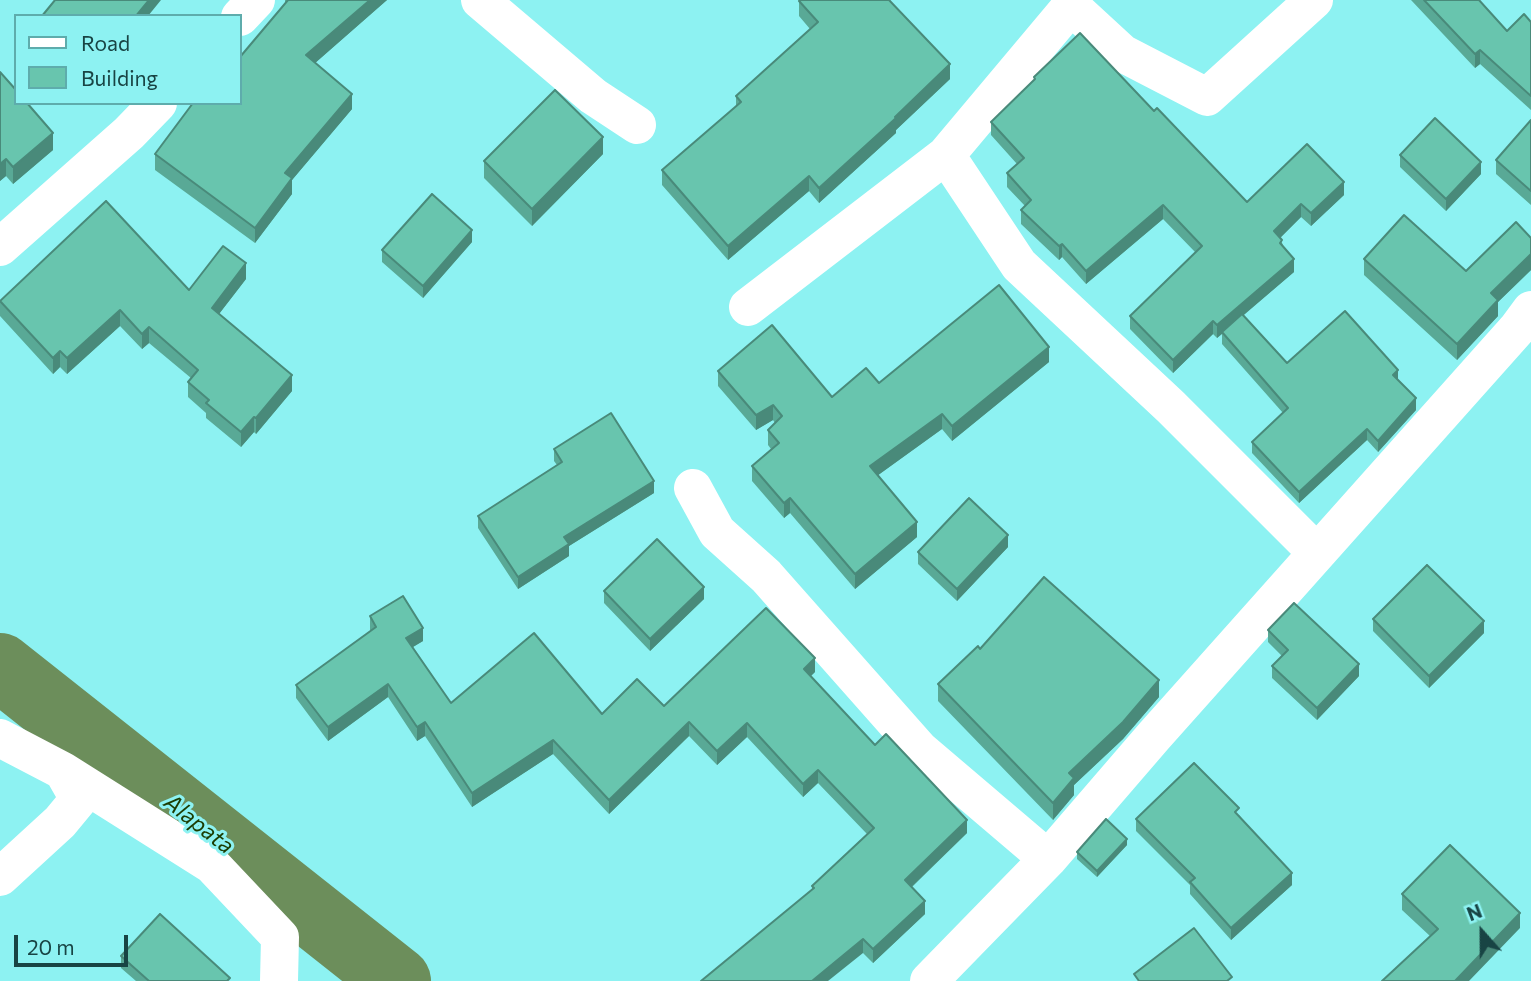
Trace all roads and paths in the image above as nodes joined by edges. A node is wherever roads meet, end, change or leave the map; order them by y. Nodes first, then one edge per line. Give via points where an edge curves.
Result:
1 (256, 0) edge
2 (480, 0) edge
3 (1314, 0) edge
4 (1068, 3) edge
5 (242, 16) edge
6 (156, 105) edge
7 (637, 125) dead end
8 (946, 155) junction
9 (0, 247) edge
10 (748, 307) dead end
11 (1531, 310) edge
12 (692, 488) dead end
13 (1317, 553) junction
14 (0, 738) edge
15 (63, 771) junction
16 (1048, 859) junction
17 (0, 877) edge
18 (279, 981) edge
19 (929, 981) edge

1 - 5 street
2 - 7 street via 593,96
3 - 4 street via 1207,97 1122,53
4 - 8 street
6 - 9 street
8 - 10 street
8 - 13 street via 1019,265 1171,407
11 - 13 street
12 - 16 street via 717,531 766,576 920,750
13 - 16 street
14 - 15 street
15 - 17 street via 79,799
15 - 18 street via 212,865 281,937
16 - 19 street

